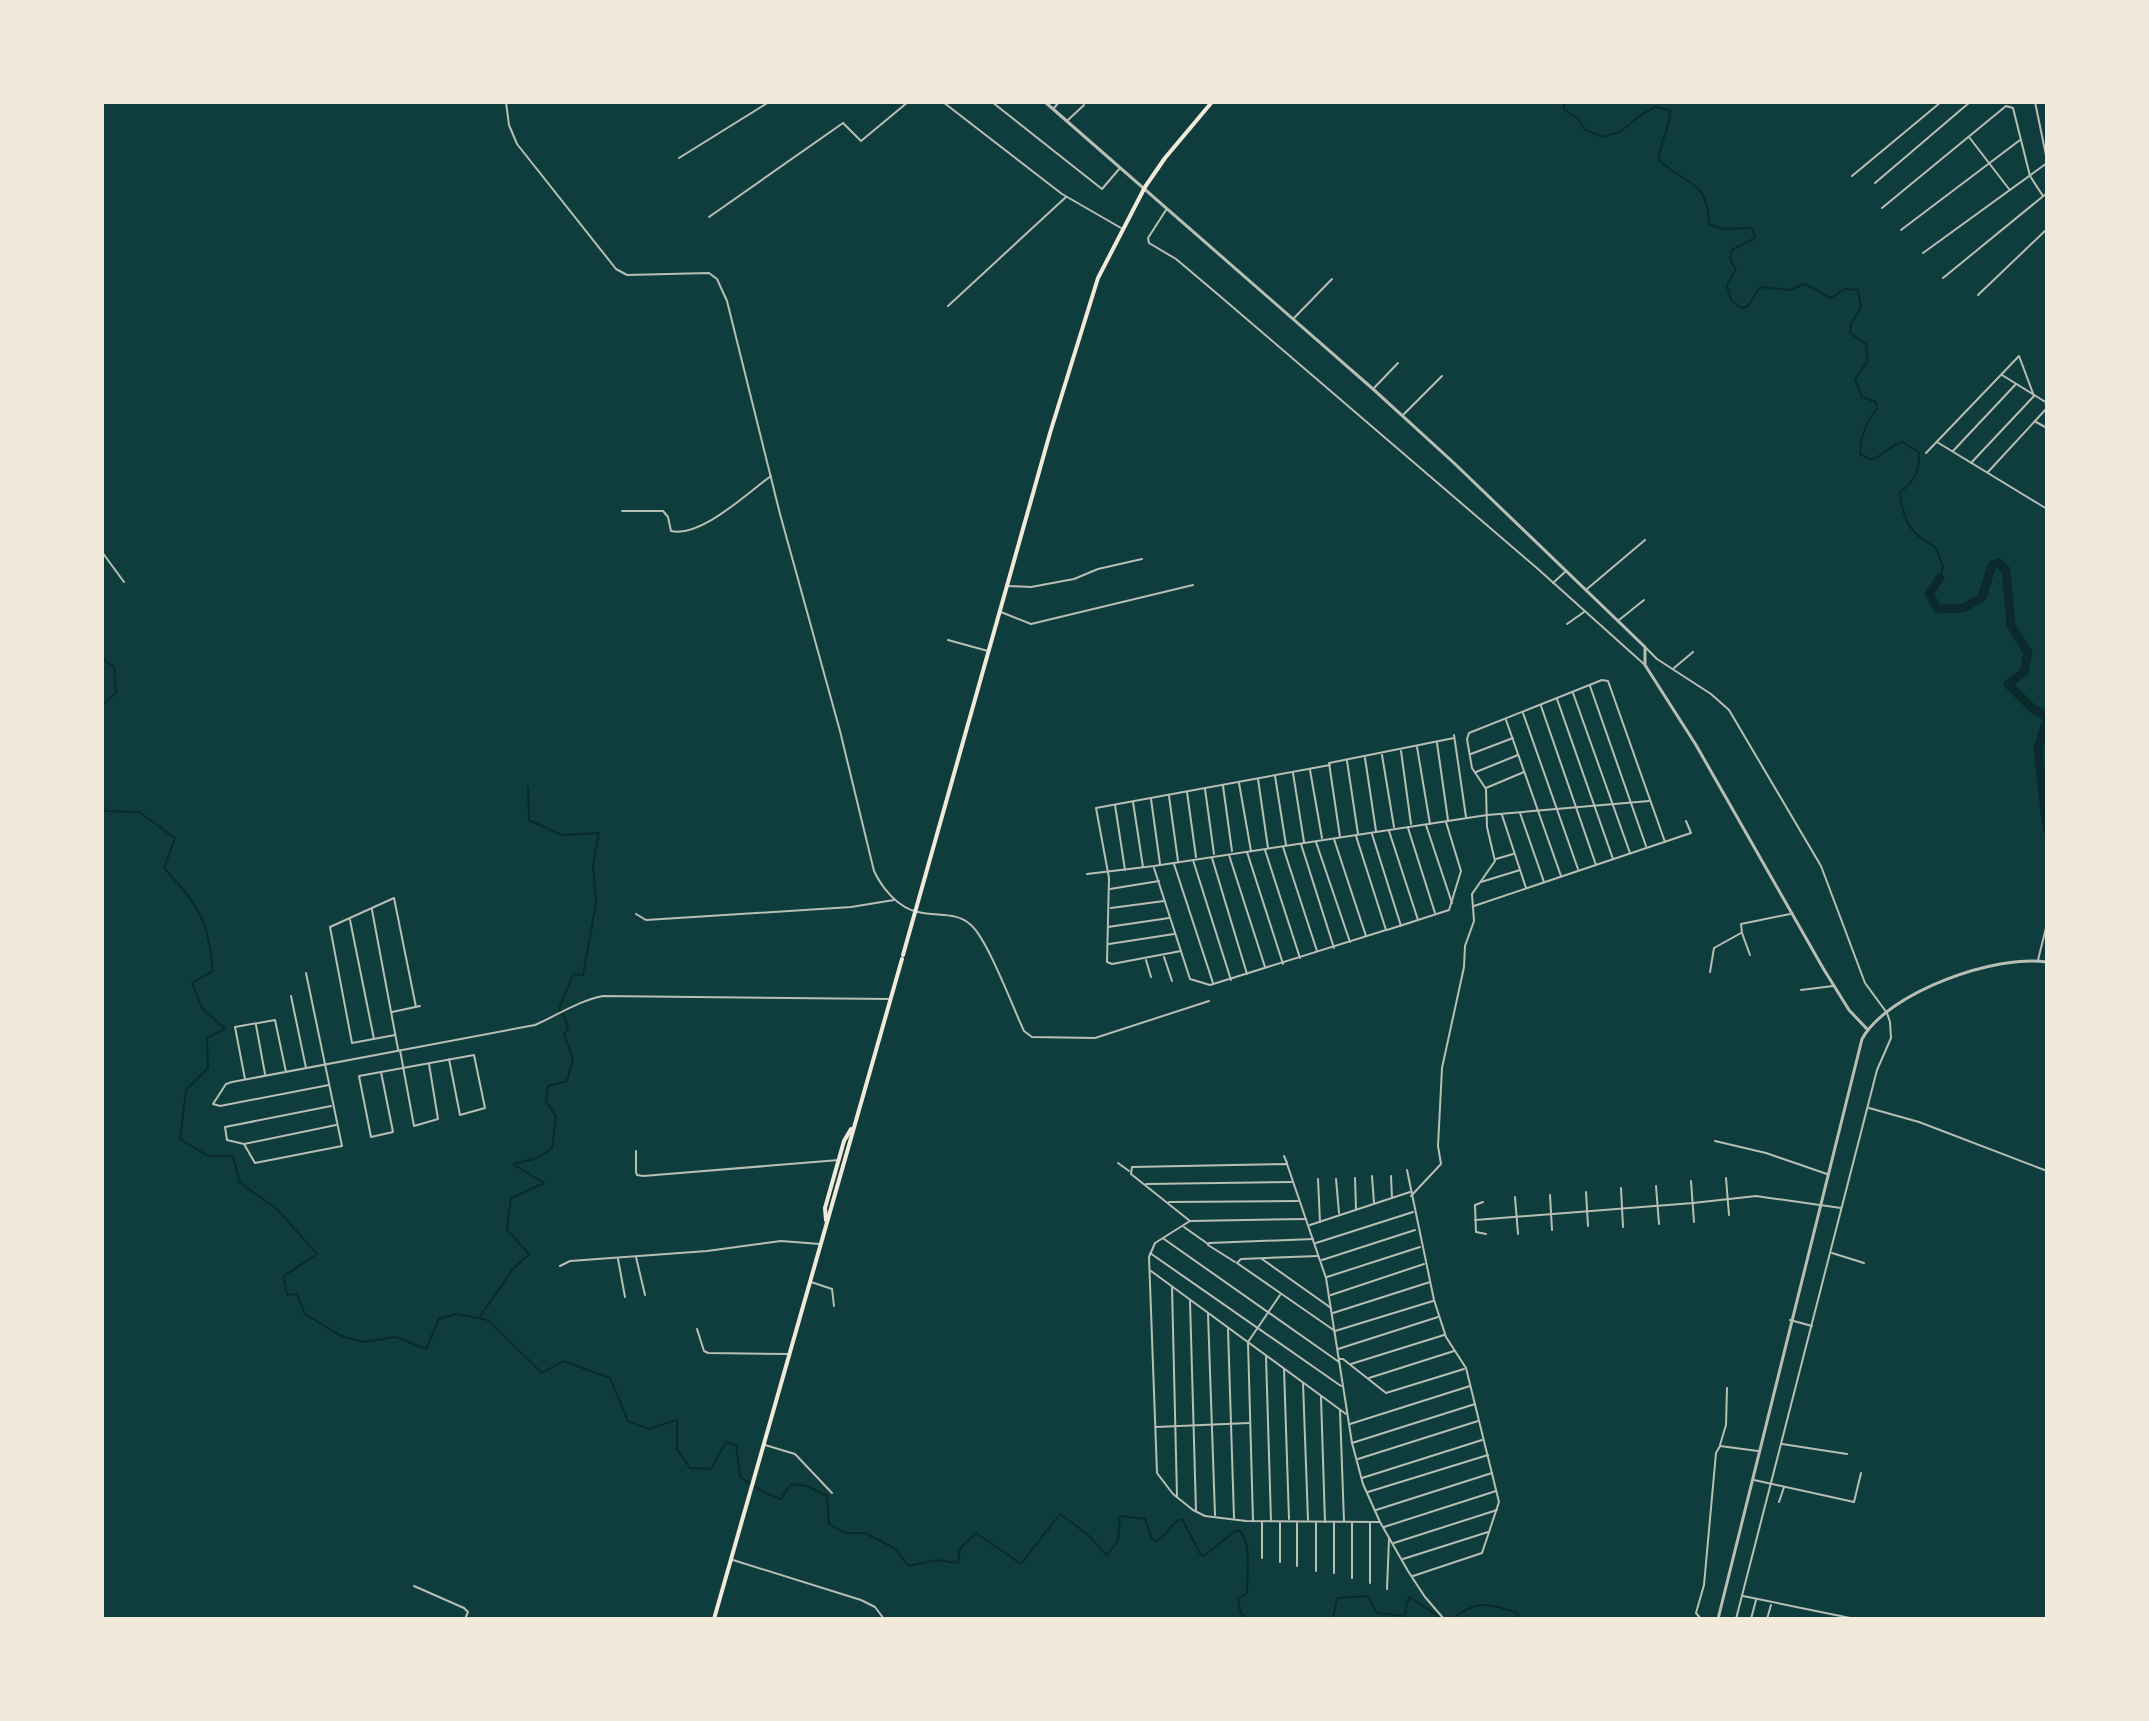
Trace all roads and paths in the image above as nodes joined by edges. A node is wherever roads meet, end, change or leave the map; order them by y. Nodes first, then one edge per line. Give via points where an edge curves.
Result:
1 (506, 102) edge
2 (769, 102) edge
3 (908, 102) edge
4 (943, 102) edge
5 (992, 102) edge
6 (1045, 102) edge
7 (1059, 102) edge
8 (1212, 102) edge
9 (1941, 102) edge
10 (1970, 102) edge
11 (2035, 102) edge
12 (1084, 105) dead end
13 (1053, 109) junction
14 (1067, 121) junction
15 (1968, 136) junction
16 (2021, 139) junction
17 (679, 158) dead end
18 (2047, 161) edge
19 (1989, 163) junction
20 (1121, 167) junction
21 (1852, 176) dead end
22 (2030, 176) junction
23 (1875, 183) dead end
24 (1145, 187) junction
25 (2010, 190) junction
26 (2047, 193) edge
27 (2043, 196) junction
28 (1067, 197) junction
29 (1882, 208) dead end
30 (1166, 210) junction
31 (709, 217) dead end
32 (1122, 229) junction
33 (2047, 229) edge
34 (1901, 230) dead end
35 (1923, 253) dead end
36 (1943, 278) dead end
37 (1332, 279) dead end
38 (1978, 295) dead end
39 (948, 306) dead end
40 (1293, 319) junction
41 (1398, 363) dead end
42 (2001, 374) junction
43 (1442, 376) dead end
44 (2016, 384) junction
45 (1373, 389) junction
46 (2034, 396) junction
47 (2047, 405) edge
48 (1402, 415) junction
49 (2035, 421) junction
50 (2047, 428) edge
51 (1936, 442) junction
52 (1952, 452) junction
53 (1926, 453) dead end
54 (1971, 463) junction
55 (1987, 473) junction
56 (772, 475) junction
57 (2047, 509) edge
58 (622, 511) dead end
59 (1645, 540) dead end
60 (102, 552) edge
61 (1142, 559) dead end
62 (1566, 571) junction
63 (124, 582) dead end
64 (1552, 583) junction
65 (1193, 585) dead end
66 (1007, 586) junction
67 (1586, 589) junction
68 (1644, 600) dead end
69 (1000, 611) junction
70 (1585, 611) junction
71 (1619, 621) junction
72 (1567, 624) dead end
73 (948, 640) dead end
74 (1645, 647) junction
75 (989, 652) junction
76 (1693, 652) dead end
77 (1645, 665) junction
78 (1673, 669) junction
79 (1590, 685) junction
80 (1573, 692) junction
81 (1557, 698) junction
82 (1540, 705) junction
83 (1523, 712) junction
84 (1506, 719) junction
85 (1513, 738) junction
86 (1437, 741) junction
87 (1417, 746) junction
88 (1400, 750) junction
89 (1382, 753) junction
90 (1470, 755) junction
91 (1518, 755) junction
92 (1364, 757) junction
93 (1346, 760) junction
94 (1330, 765) junction
95 (1310, 769) junction
96 (1293, 772) junction
97 (1524, 772) junction
98 (1475, 773) junction
99 (1275, 775) junction
100 (1258, 778) junction
101 (1239, 782) junction
102 (1222, 785) junction
103 (1204, 788) junction
104 (1485, 789) junction
105 (1187, 791) junction
106 (1168, 794) junction
107 (1151, 798) junction
108 (1132, 801) junction
109 (1651, 801) junction
110 (1631, 803) junction
111 (1115, 804) junction
112 (1613, 805) junction
113 (1594, 806) junction
114 (1577, 808) junction
115 (1557, 809) junction
116 (1538, 811) junction
117 (1520, 812) junction
118 (1502, 814) junction
119 (1487, 815) junction
120 (1467, 818) junction
121 (1447, 821) junction
122 (1686, 821) dead end
123 (1428, 824) junction
124 (1410, 827) junction
125 (1395, 829) junction
126 (1389, 830) junction
127 (1373, 832) junction
128 (1356, 835) junction
129 (1340, 837) junction
130 (1334, 838) junction
131 (1323, 840) junction
132 (1316, 841) junction
133 (1665, 842) junction
134 (1302, 843) junction
135 (1284, 845) junction
136 (1266, 848) junction
137 (1647, 848) junction
138 (1249, 851) junction
139 (1515, 853) junction
140 (1630, 853) junction
141 (1230, 854) junction
142 (1213, 856) junction
143 (1195, 859) junction
144 (1495, 859) junction
145 (1613, 859) junction
146 (1176, 862) junction
147 (1161, 865) junction
148 (1596, 865) junction
149 (1154, 866) junction
150 (1143, 868) junction
151 (1125, 870) junction
152 (1520, 870) junction
153 (1108, 871) junction
154 (1579, 871) junction
155 (1087, 874) dead end
156 (1561, 877) junction
157 (1159, 881) junction
158 (1480, 882) junction
159 (1544, 882) junction
160 (1526, 888) junction
161 (1109, 889) junction
162 (895, 900) junction
163 (1165, 901) junction
164 (1452, 903) junction
165 (1473, 906) junction
166 (372, 908) junction
167 (1109, 909) junction
168 (916, 912) junction
169 (636, 914) dead end
170 (1436, 914) junction
171 (1791, 914) junction
172 (350, 918) junction
173 (1170, 918) junction
174 (1418, 920) junction
175 (2047, 924) edge
176 (1401, 926) junction
177 (1108, 927) junction
178 (1386, 930) junction
179 (1742, 933) junction
180 (1175, 934) junction
181 (1367, 937) junction
182 (1350, 943) junction
183 (1108, 945) junction
184 (1334, 948) junction
185 (1181, 951) junction
186 (1317, 953) junction
187 (1750, 955) dead end
188 (1163, 956) junction
189 (1300, 958) junction
190 (1146, 959) junction
191 (2038, 960) junction
192 (2047, 962) edge
193 (1283, 964) junction
194 (1266, 969) junction
195 (1710, 972) dead end
196 (306, 973) dead end
197 (1248, 974) junction
198 (1151, 977) dead end
199 (1231, 980) junction
200 (1172, 981) dead end
201 (1214, 984) junction
202 (1834, 986) junction
203 (1801, 990) dead end
204 (291, 996) dead end
205 (890, 999) junction
206 (1209, 1001) dead end
207 (391, 1012) junction
208 (1887, 1013) junction
209 (255, 1024) junction
210 (1867, 1029) junction
211 (395, 1035) junction
212 (374, 1039) junction
213 (399, 1050) junction
214 (449, 1059) junction
215 (428, 1063) junction
216 (325, 1065) junction
217 (306, 1068) junction
218 (404, 1068) junction
219 (286, 1072) junction
220 (381, 1072) junction
221 (266, 1076) junction
222 (245, 1080) junction
223 (329, 1085) junction
224 (333, 1106) junction
225 (1868, 1107) junction
226 (854, 1124) junction
227 (337, 1125) junction
228 (1715, 1141) dead end
229 (244, 1144) junction
230 (636, 1151) dead end
231 (1284, 1156) dead end
232 (839, 1160) junction
233 (1118, 1163) dead end
234 (1287, 1164) junction
235 (1407, 1170) dead end
236 (2047, 1171) edge
237 (1130, 1172) junction
238 (1827, 1174) junction
239 (1372, 1176) dead end
240 (1391, 1176) dead end
241 (1355, 1178) dead end
242 (1726, 1178) dead end
243 (1318, 1179) dead end
244 (1336, 1179) dead end
245 (1691, 1181) dead end
246 (1293, 1182) junction
247 (1145, 1185) junction
248 (1656, 1186) dead end
249 (1621, 1188) dead end
250 (1586, 1192) dead end
251 (1411, 1194) junction
252 (1550, 1195) dead end
253 (1515, 1197) dead end
254 (1392, 1198) junction
255 (1728, 1199) junction
256 (1300, 1201) junction
257 (1168, 1202) junction
258 (1483, 1202) dead end
259 (1693, 1203) junction
260 (1374, 1204) junction
261 (1820, 1205) junction
262 (1658, 1206) junction
263 (1842, 1208) junction
264 (1622, 1209) junction
265 (1356, 1210) junction
266 (1586, 1211) junction
267 (1414, 1212) junction
268 (1551, 1214) junction
269 (1729, 1215) dead end
270 (1339, 1216) junction
271 (1516, 1216) junction
272 (1307, 1219) junction
273 (1475, 1220) junction
274 (1190, 1221) junction
275 (1320, 1222) junction
276 (1694, 1222) dead end
277 (1659, 1224) dead end
278 (826, 1225) junction
279 (1183, 1226) junction
280 (1309, 1226) junction
281 (1588, 1226) dead end
282 (1623, 1227) dead end
283 (1417, 1229) junction
284 (1552, 1230) dead end
285 (1486, 1234) dead end
286 (1518, 1234) dead end
287 (1163, 1238) junction
288 (1314, 1241) junction
289 (821, 1244) junction
290 (1208, 1245) junction
291 (1421, 1247) junction
292 (1150, 1253) junction
293 (1831, 1253) junction
294 (636, 1257) junction
295 (618, 1258) junction
296 (1261, 1258) junction
297 (1320, 1258) junction
298 (1237, 1263) junction
299 (1864, 1263) dead end
300 (1426, 1264) junction
301 (560, 1266) dead end
302 (1151, 1271) junction
303 (1326, 1278) junction
304 (810, 1282) junction
305 (1430, 1282) junction
306 (1172, 1286) junction
307 (1281, 1294) junction
308 (645, 1295) dead end
309 (1330, 1295) junction
310 (625, 1297) dead end
311 (1190, 1300) junction
312 (1434, 1300) junction
313 (834, 1306) dead end
314 (1331, 1308) junction
315 (1208, 1312) junction
316 (1268, 1312) junction
317 (1332, 1313) junction
318 (1439, 1316) junction
319 (1790, 1320) junction
320 (1812, 1326) junction
321 (1228, 1327) junction
322 (1258, 1328) junction
323 (697, 1329) dead end
324 (1335, 1331) junction
325 (1445, 1335) junction
326 (1248, 1342) junction
327 (1338, 1349) junction
328 (1455, 1351) junction
329 (790, 1354) junction
330 (1266, 1355) junction
331 (1339, 1361) junction
332 (1350, 1364) junction
333 (1284, 1368) junction
334 (1466, 1368) junction
335 (1369, 1378) junction
336 (1303, 1382) junction
337 (1471, 1386) junction
338 (1342, 1387) junction
339 (1727, 1388) dead end
340 (1321, 1395) junction
341 (1476, 1403) junction
342 (1340, 1410) junction
343 (1347, 1415) junction
344 (1479, 1421) junction
345 (1250, 1423) junction
346 (1231, 1424) junction
347 (1194, 1425) junction
348 (1212, 1425) junction
349 (1348, 1425) junction
350 (1175, 1426) junction
351 (1156, 1427) junction
352 (1483, 1440) junction
353 (1352, 1443) junction
354 (1781, 1443) junction
355 (764, 1445) junction
356 (1720, 1446) junction
357 (1759, 1451) junction
358 (1847, 1454) dead end
359 (1488, 1455) junction
360 (1356, 1460) junction
361 (1493, 1473) junction
362 (1861, 1473) dead end
363 (1361, 1478) junction
364 (1753, 1480) junction
365 (1770, 1483) junction
366 (1784, 1486) junction
367 (1497, 1490) junction
368 (832, 1493) dead end
369 (1367, 1493) junction
370 (1177, 1497) junction
371 (1779, 1502) dead end
372 (1375, 1510) junction
373 (1497, 1510) junction
374 (1196, 1511) junction
375 (1215, 1517) junction
376 (1234, 1521) junction
377 (1253, 1521) junction
378 (1262, 1521) junction
379 (1271, 1521) junction
380 (1280, 1521) junction
381 (1289, 1521) junction
382 (1297, 1522) junction
383 (1308, 1522) junction
384 (1316, 1522) junction
385 (1325, 1522) junction
386 (1334, 1522) junction
387 (1344, 1522) junction
388 (1352, 1522) junction
389 (1370, 1522) junction
390 (1380, 1522) junction
391 (1383, 1527) junction
392 (1490, 1531) junction
393 (1389, 1538) junction
394 (1392, 1544) junction
395 (1262, 1558) dead end
396 (732, 1559) junction
397 (1402, 1560) junction
398 (1280, 1562) dead end
399 (1297, 1566) dead end
400 (1316, 1571) dead end
401 (1334, 1573) dead end
402 (1412, 1577) junction
403 (1352, 1578) dead end
404 (1370, 1583) dead end
405 (414, 1586) dead end
406 (1387, 1589) dead end
407 (1742, 1595) junction
408 (1756, 1599) junction
409 (1772, 1602) junction
410 (1444, 1618) edge
411 (465, 1619) edge
412 (714, 1619) edge
413 (884, 1619) edge
414 (1701, 1619) edge
415 (1718, 1619) edge
416 (1736, 1619) edge
417 (1751, 1619) edge
418 (1767, 1619) edge
419 (1855, 1619) edge

1 - 56 street via 517,144 616,269 627,275 703,272 717,279
2 - 17 street
3 - 31 street via 861,141 843,123
4 - 28 street
5 - 20 street via 1102,189
6 - 13 street
7 - 13 street
8 - 24 highway
9 - 21 street
10 - 23 street
11 - 18 street
12 - 14 street
13 - 14 street
14 - 20 street
15 - 16 street via 2010,106
15 - 19 street
15 - 29 street
16 - 19 street
16 - 22 street
18 - 22 street
19 - 25 street
19 - 34 street
20 - 24 street
22 - 25 street
22 - 27 street
24 - 30 street
24 - 32 highway
25 - 35 street
26 - 27 street
27 - 36 street
28 - 32 street
28 - 39 street
30 - 40 street
30 - 64 street via 1149,243 1176,259
32 - 66 highway via 1085,315
33 - 38 street
37 - 40 street
40 - 45 street
41 - 45 street
42 - 44 street
42 - 46 street via 2019,356
42 - 51 street
43 - 48 street
44 - 46 street
44 - 52 street
45 - 48 street
46 - 47 street
46 - 54 street
47 - 49 street
48 - 62 street
49 - 50 street
49 - 55 street
51 - 52 street
51 - 53 street
52 - 54 street
54 - 55 street
55 - 57 street
56 - 58 street via 690,531 671,531 663,511
56 - 162 street via 874,871
59 - 67 street
60 - 63 street
61 - 66 street via 1074,579
62 - 64 street
62 - 67 street
64 - 70 street
65 - 69 street via 1031,624
66 - 69 highway
67 - 71 street
68 - 71 street
69 - 75 highway
70 - 72 street
70 - 77 street
71 - 74 street
73 - 75 street
74 - 77 street
74 - 78 street
75 - 168 highway
76 - 78 street
77 - 171 street
78 - 208 street via 1732,715 1821,866 1865,983
79 - 80 street
79 - 109 street via 1608,681
79 - 110 street
80 - 81 street
80 - 112 street
81 - 82 street
81 - 113 street
82 - 83 street
82 - 114 street
83 - 84 street
83 - 115 street
84 - 85 street
84 - 90 street via 1469,733
85 - 90 street
85 - 91 street
86 - 87 street
86 - 120 street via 1454,736
86 - 121 street
87 - 88 street
87 - 123 street
88 - 89 street
88 - 124 street
89 - 92 street
89 - 125 street
90 - 98 street
91 - 97 street
91 - 98 street
92 - 93 street
92 - 127 street
93 - 94 street
93 - 128 street
94 - 95 street
94 - 129 street
95 - 96 street
95 - 131 street
96 - 99 street
96 - 134 street
97 - 104 street
97 - 116 street
98 - 104 street
99 - 100 street
99 - 135 street
100 - 101 street
100 - 136 street
101 - 102 street
101 - 138 street
102 - 103 street
102 - 141 street
103 - 105 street
103 - 142 street
104 - 119 street
105 - 106 street
105 - 143 street
106 - 107 street
106 - 146 street
107 - 108 street
107 - 147 street
108 - 111 street
108 - 150 street
109 - 110 street
109 - 133 street
110 - 112 street
110 - 137 street
111 - 151 street
111 - 153 street via 1096,808
112 - 113 street
112 - 140 street
113 - 114 street
113 - 145 street
114 - 115 street
114 - 148 street
115 - 116 street
115 - 154 street
116 - 117 street
116 - 156 street
117 - 118 street
117 - 159 street
118 - 119 street
118 - 139 street
119 - 120 street
119 - 144 street
120 - 121 street
121 - 123 street
121 - 164 street via 1461,871
122 - 133 street via 1691,833
123 - 124 street
123 - 164 street
124 - 125 street
124 - 170 street
125 - 126 street
126 - 127 street
126 - 174 street
127 - 128 street
127 - 176 street
128 - 129 street
128 - 178 street
129 - 130 street
130 - 131 street
130 - 181 street
131 - 132 street
132 - 134 street
132 - 182 street
133 - 137 street
134 - 135 street
134 - 184 street
135 - 136 street
135 - 186 street
136 - 138 street
136 - 189 street
137 - 140 street
138 - 141 street
138 - 193 street
139 - 144 street
139 - 152 street
140 - 145 street
141 - 142 street
141 - 194 street
142 - 143 street
142 - 197 street
143 - 146 street
143 - 199 street
144 - 158 street
145 - 148 street
146 - 147 street
146 - 201 street
147 - 149 street
148 - 154 street
149 - 150 street
149 - 157 street
150 - 151 street
151 - 153 street
152 - 158 street
152 - 160 street
153 - 155 street
153 - 161 street
154 - 156 street
156 - 159 street
157 - 161 street
157 - 163 street
158 - 165 street via 1473,890
159 - 160 street
160 - 165 street
161 - 167 street
162 - 168 street
162 - 169 street via 646,920
163 - 167 street
163 - 173 street
164 - 170 street via 1449,910
165 - 251 street via 1442,1068 1441,1164
166 - 172 street
166 - 207 street
166 - 207 street via 395,900 418,1006
167 - 177 street
168 - 205 highway
168 - 206 street via 957,916 971,925 1024,1031 1032,1037 1095,1038
170 - 174 street
171 - 179 street via 1748,921 1741,924
171 - 202 street
172 - 212 street
172 - 212 street via 330,930 352,1043
173 - 177 street
173 - 180 street
174 - 176 street
175 - 191 street
176 - 178 street
177 - 183 street
178 - 181 street
179 - 187 street
179 - 195 street via 1714,948
180 - 183 street
180 - 185 street
181 - 182 street
182 - 184 street
183 - 190 street via 1109,963
184 - 186 street
185 - 188 street
185 - 201 street via 1190,979
186 - 189 street
188 - 190 street
188 - 200 street
189 - 193 street
190 - 198 street
191 - 192 street
191 - 208 street via 1971,971 1920,992
193 - 194 street
194 - 197 street
196 - 216 street
197 - 199 street
199 - 201 street
202 - 203 street
202 - 210 street
204 - 217 street
205 - 213 street via 603,996 582,1000 535,1025
205 - 226 highway
207 - 211 street
208 - 210 street
208 - 225 street via 1891,1038
209 - 219 street via 275,1020
209 - 221 street
209 - 222 street via 235,1027
210 - 238 street via 1857,1050
211 - 212 street
211 - 213 street
213 - 216 street
213 - 218 street
214 - 214 street via 460,1115 485,1108 474,1055
214 - 215 street
215 - 218 street
215 - 218 street via 438,1119 414,1126
216 - 217 street
216 - 223 street
217 - 219 street
218 - 220 street
219 - 221 street
220 - 220 street via 359,1076 371,1137 393,1132
221 - 222 street
222 - 223 street via 226,1084 213,1104
223 - 224 street
224 - 227 street
224 - 229 street via 225,1127 227,1140
225 - 236 street
225 - 263 street
226 - 232 highway
226 - 278 highway
227 - 229 street
227 - 229 street via 342,1146 255,1163
228 - 238 street
230 - 232 street via 636,1172 643,1176
231 - 234 street
232 - 278 highway via 825,1208
233 - 237 street
234 - 237 street via 1136,1166
234 - 246 street
235 - 251 street
237 - 247 street
238 - 261 street
239 - 260 street
240 - 254 street
241 - 265 street
242 - 255 street
243 - 275 street
244 - 270 street
245 - 259 street
246 - 247 street
246 - 256 street
247 - 257 street
248 - 262 street
249 - 264 street
250 - 266 street
251 - 254 street
251 - 267 street
252 - 268 street
253 - 271 street
254 - 260 street
255 - 259 street
255 - 261 street via 1766,1196
255 - 269 street
256 - 257 street
256 - 272 street
257 - 274 street
258 - 273 street via 1475,1203
259 - 262 street
259 - 276 street
260 - 265 street
261 - 263 street
261 - 319 street
262 - 264 street
262 - 277 street
263 - 293 street
264 - 266 street
264 - 282 street
265 - 270 street
266 - 268 street
266 - 281 street
267 - 283 street
267 - 288 street
268 - 271 street
268 - 284 street
270 - 275 street
271 - 273 street
271 - 286 street
272 - 274 street
272 - 280 street
273 - 285 street via 1477,1234
274 - 279 street
275 - 280 street
278 - 289 highway
279 - 287 street
279 - 290 street
280 - 288 street
283 - 291 street
283 - 297 street
287 - 292 street
287 - 316 street
288 - 290 street
288 - 297 street
289 - 294 street via 781,1241
289 - 304 highway
290 - 298 street
291 - 300 street
291 - 303 street
292 - 302 street
292 - 322 street
293 - 299 street
293 - 320 street
294 - 295 street
294 - 308 street
295 - 301 street
295 - 310 street
296 - 297 street
296 - 298 street
296 - 314 street
297 - 303 street
298 - 307 street
300 - 305 street
300 - 309 street
302 - 306 street
302 - 351 street
303 - 309 street
304 - 313 street via 832,1289
304 - 329 highway
305 - 312 street
305 - 317 street
306 - 311 street
306 - 350 street
307 - 316 street
307 - 324 street
309 - 314 street
311 - 315 street
311 - 347 street
312 - 318 street
312 - 324 street
314 - 317 street
315 - 321 street
315 - 348 street
316 - 322 street
316 - 331 street
317 - 324 street
318 - 325 street
318 - 327 street
319 - 320 street
319 - 357 street
320 - 354 street
321 - 326 street
321 - 346 street
322 - 326 street
322 - 338 street
323 - 329 street via 708,1353
324 - 327 street
325 - 328 street
325 - 332 street
326 - 330 street
326 - 345 street
327 - 331 street
328 - 334 street
328 - 335 street
329 - 355 highway
330 - 333 street
330 - 379 street
331 - 332 street
331 - 338 street
332 - 335 street
333 - 336 street
333 - 381 street
334 - 335 street via 1386,1393
334 - 337 street
336 - 340 street
336 - 383 street
337 - 341 street
337 - 349 street
338 - 343 street
339 - 356 street
340 - 342 street
340 - 385 street
341 - 344 street
341 - 353 street
342 - 343 street
342 - 387 street
343 - 349 street
344 - 352 street
344 - 360 street
345 - 346 street
345 - 377 street
346 - 348 street
346 - 376 street
347 - 348 street
347 - 350 street
347 - 374 street
348 - 375 street
349 - 353 street
350 - 351 street
350 - 370 street
351 - 370 street via 1157,1473
352 - 359 street
352 - 363 street
353 - 360 street
354 - 358 street
354 - 365 street
355 - 368 street via 795,1454
355 - 396 highway
356 - 357 street
356 - 414 street via 1696,1613
357 - 364 street
359 - 361 street
359 - 369 street
360 - 363 street
361 - 367 street
361 - 372 street
362 - 366 street via 1854,1502
363 - 369 street
364 - 365 street
364 - 415 street
365 - 366 street
365 - 407 street
366 - 371 street
367 - 373 street
367 - 391 street
369 - 372 street
370 - 374 street
372 - 390 street
373 - 392 street
373 - 394 street
374 - 375 street
375 - 376 street
376 - 377 street
377 - 378 street
378 - 379 street
378 - 395 street
379 - 380 street
380 - 381 street
380 - 398 street
381 - 382 street
382 - 383 street
382 - 399 street
383 - 384 street
384 - 385 street
384 - 400 street
385 - 386 street
386 - 387 street
386 - 401 street
387 - 388 street
388 - 389 street
388 - 403 street
389 - 390 street
389 - 404 street
390 - 391 street
391 - 393 street
392 - 397 street
392 - 402 street via 1485,1550 1478,1555
393 - 394 street
393 - 406 street
394 - 397 street
396 - 412 highway
396 - 413 street via 861,1600
397 - 402 street
402 - 410 street
405 - 411 street via 464,1608
407 - 408 street
407 - 416 street
408 - 409 street
408 - 417 street
409 - 418 street
409 - 419 street

